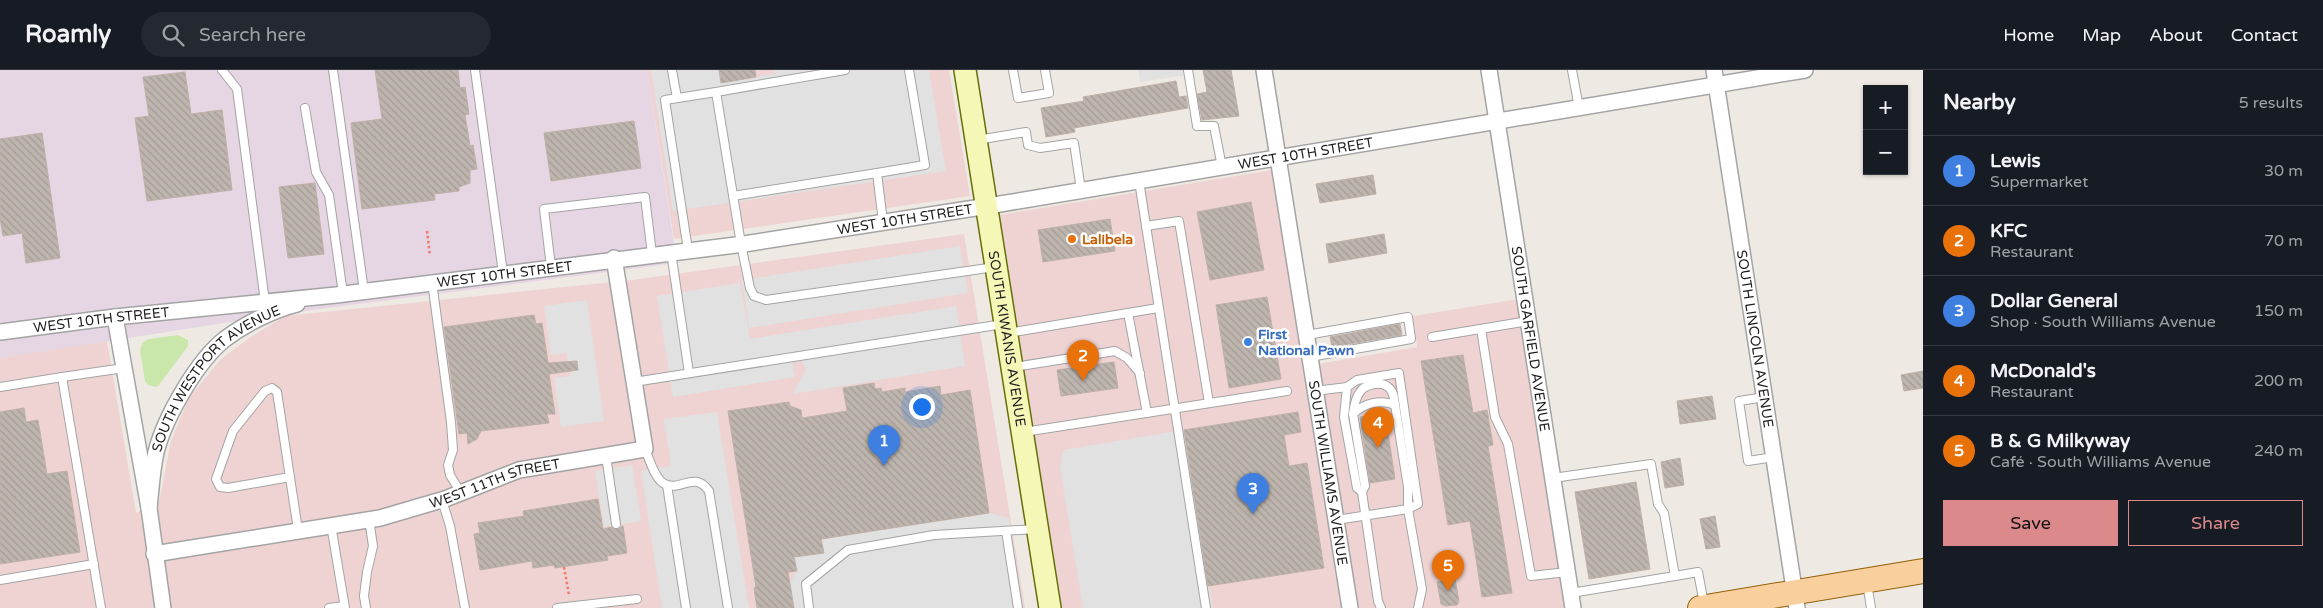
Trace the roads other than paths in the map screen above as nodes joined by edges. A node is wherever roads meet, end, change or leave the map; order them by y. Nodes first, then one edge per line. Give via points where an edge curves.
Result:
1 (222, 70) edge
2 (333, 70) edge
3 (474, 70) edge
4 (672, 70) edge
5 (845, 70) edge
6 (908, 70) edge
7 (965, 70) edge
8 (1013, 70) edge
9 (1045, 70) edge
10 (1188, 70) edge
11 (1264, 70) edge
12 (1489, 70) edge
13 (1572, 70) edge
14 (1805, 70) edge
15 (1716, 77) edge
16 (716, 92) junction
17 (677, 98) junction
18 (305, 108) dead end
19 (1579, 108) junction
20 (1497, 121) junction
21 (977, 140) junction
22 (1278, 158) junction
23 (1222, 167) junction
24 (877, 174) junction
25 (1139, 180) junction
26 (1081, 190) junction
27 (733, 196) junction
28 (988, 206) junction
29 (883, 222) junction
30 (1146, 226) junction
31 (741, 244) junction
32 (688, 250) junction
33 (671, 252) junction
34 (652, 254) junction
35 (614, 258) junction
36 (997, 266) junction
37 (551, 267) junction
38 (503, 273) junction
39 (432, 282) junction
40 (364, 291) junction
41 (340, 294) junction
42 (265, 302) junction
43 (1158, 308) junction
44 (1128, 313) junction
45 (116, 317) junction
46 (1528, 321) junction
47 (0, 328) edge
48 (1007, 328) junction
49 (1481, 329) junction
50 (0, 332) edge
51 (1306, 335) junction
52 (1432, 337) dead end
53 (1310, 357) junction
54 (1013, 367) junction
55 (124, 368) junction
56 (689, 373) junction
57 (1140, 373) junction
58 (62, 377) junction
59 (634, 382) junction
60 (1347, 386) junction
61 (0, 387) edge
62 (1287, 391) dead end
63 (1315, 391) junction
64 (1765, 397) junction
65 (1209, 403) junction
66 (1395, 406) junction
67 (1174, 409) junction
68 (1147, 413) junction
69 (1353, 414) junction
70 (1023, 432) junction
71 (645, 449) junction
72 (606, 456) junction
73 (1774, 457) junction
74 (290, 477) junction
75 (1553, 478) junction
76 (667, 485) junction
77 (1362, 492) junction
78 (461, 493) junction
79 (442, 500) junction
80 (149, 508) junction
81 (1408, 509) junction
82 (1366, 515) junction
83 (368, 519) junction
84 (1336, 520) junction
85 (616, 524) dead end
86 (331, 525) junction
87 (1038, 529) junction
88 (298, 530) junction
89 (1006, 531) junction
90 (154, 554) junction
91 (94, 564) junction
92 (1923, 571) edge
93 (1567, 572) junction
94 (1675, 576) junction
95 (0, 580) edge
96 (1866, 581) junction
97 (637, 598) dead end
98 (1796, 600) edge
99 (1572, 601) edge
100 (344, 607) edge
101 (101, 608) edge
102 (163, 608) edge
103 (329, 608) edge
104 (366, 608) edge
105 (465, 608) edge
106 (557, 608) edge
107 (686, 608) edge
108 (728, 608) edge
109 (809, 608) edge
110 (1018, 608) edge
111 (1050, 608) edge
112 (1206, 608) edge
113 (1350, 608) edge
114 (1381, 608) edge
115 (1418, 608) edge
116 (1702, 608) edge
117 (1871, 608) edge

1 - 42 lane via 237,89
2 - 40 lane
3 - 38 lane
4 - 17 lane
5 - 16 lane
6 - 24 lane via 924,165
7 - 21 main road, SOUTH KIWANIS AVENUE
8 - 9 lane via 1018,98 1049,93
10 - 23 lane via 1197,126 1214,126
11 - 22 street, SOUTH WILLIAMS AVENUE
12 - 20 street, SOUTH GARFIELD AVENUE
13 - 19 lane
14 - 15 street, WEST 10TH STREET
15 - 19 street, WEST 10TH STREET
15 - 64 street, SOUTH LINCOLN AVENUE
16 - 17 lane
16 - 27 lane
17 - 32 lane via 665,100
18 - 41 lane via 316,172 329,195
19 - 20 street, WEST 10TH STREET
20 - 22 street, WEST 10TH STREET
20 - 46 street, SOUTH GARFIELD AVENUE
21 - 26 lane via 1026,132 1028,145 1040,148 1074,143
21 - 28 main road, SOUTH KIWANIS AVENUE
22 - 23 street, WEST 10TH STREET
22 - 51 street, SOUTH WILLIAMS AVENUE
23 - 25 street, WEST 10TH STREET
24 - 27 lane
24 - 29 lane
25 - 26 street, WEST 10TH STREET
25 - 30 lane
26 - 28 street, WEST 10TH STREET
27 - 31 lane
28 - 29 street, WEST 10TH STREET
28 - 36 main road, SOUTH KIWANIS AVENUE
29 - 31 street, WEST 10TH STREET
30 - 43 lane
30 - 65 lane via 1179,221
31 - 32 street, WEST 10TH STREET
31 - 36 lane via 750,288 754,296 766,300
32 - 33 street, WEST 10TH STREET
33 - 34 street, WEST 10TH STREET
33 - 56 lane
34 - 35 street, WEST 10TH STREET
34 - 37 lane via 645,197 544,209
35 - 37 street, WEST 10TH STREET
35 - 59 street
36 - 48 main road, SOUTH KIWANIS AVENUE
37 - 38 street, WEST 10TH STREET
38 - 39 street, WEST 10TH STREET
39 - 40 street, WEST 10TH STREET
39 - 78 lane via 451,422 453,450 448,465
40 - 41 street, WEST 10TH STREET
41 - 42 street, WEST 10TH STREET
41 - 80 street, SOUTH WESTPORT AVENUE via 288,306 252,322 224,340 195,373 170,414 156,452
42 - 45 street, WEST 10TH STREET
43 - 44 lane
43 - 67 lane
44 - 48 lane
44 - 57 lane
45 - 50 street, WEST 10TH STREET
45 - 55 street, SOUTH WESTPORT AVENUE
46 - 49 lane
46 - 75 street, SOUTH GARFIELD AVENUE
47 - 50 lane
48 - 54 main road, SOUTH KIWANIS AVENUE
48 - 56 lane
49 - 52 lane
49 - 93 lane via 1495,417 1508,444 1531,576
51 - 53 street, SOUTH WILLIAMS AVENUE
51 - 53 lane via 1408,317 1412,339
53 - 63 street, SOUTH WILLIAMS AVENUE
54 - 57 lane via 1115,351 1127,358
54 - 70 main road, SOUTH KIWANIS AVENUE
55 - 58 lane
55 - 80 street, SOUTH WESTPORT AVENUE
56 - 59 lane
57 - 68 lane
58 - 61 lane
58 - 91 lane
59 - 71 street
60 - 63 lane
60 - 77 lane via 1344,417 1356,488
60 - 81 lane via 1357,380 1399,373 1418,504
62 - 65 lane
63 - 84 street, SOUTH WILLIAMS AVENUE
64 - 73 street, SOUTH LINCOLN AVENUE
64 - 73 lane via 1738,401 1748,461
65 - 67 lane
66 - 69 lane via 1386,402 1369,404
66 - 69 lane via 1389,387 1374,384 1360,391
66 - 81 lane via 1408,487
67 - 68 lane
67 - 112 lane
68 - 70 lane
69 - 77 lane via 1365,486
70 - 87 main road, SOUTH KIWANIS AVENUE
71 - 72 street, WEST 11TH STREET
71 - 76 lane via 659,479
72 - 78 street, WEST 11TH STREET via 519,470
72 - 85 lane
73 - 98 street, SOUTH LINCOLN AVENUE
74 - 74 lane via 277,392 272,388 265,391 233,431 216,479 220,487 228,488
74 - 88 lane
75 - 93 street, SOUTH GARFIELD AVENUE
75 - 94 lane via 1652,464
76 - 107 lane
76 - 108 lane via 697,481 709,491
77 - 82 lane
78 - 79 street, WEST 11TH STREET
79 - 83 street, WEST 11TH STREET
79 - 105 lane
80 - 90 street, SOUTH WESTPORT AVENUE
81 - 82 lane
81 - 115 lane via 1422,589
82 - 84 lane
82 - 114 lane
83 - 86 street, WEST 11TH STREET
83 - 104 lane via 373,546 364,596
84 - 113 street, SOUTH WILLIAMS AVENUE
86 - 88 street, WEST 11TH STREET
86 - 100 lane
87 - 89 lane
87 - 111 main road, SOUTH KIWANIS AVENUE
88 - 90 street, WEST 11TH STREET
89 - 109 lane via 934,535 848,550 806,584
89 - 110 lane
90 - 102 street, SOUTH WESTPORT AVENUE
91 - 95 lane
91 - 101 lane
92 - 96 main road
93 - 99 street, SOUTH GARFIELD AVENUE
94 - 99 lane
94 - 116 lane via 1698,572
96 - 98 main road
96 - 117 lane
97 - 106 lane
98 - 116 main road
100 - 103 lane

